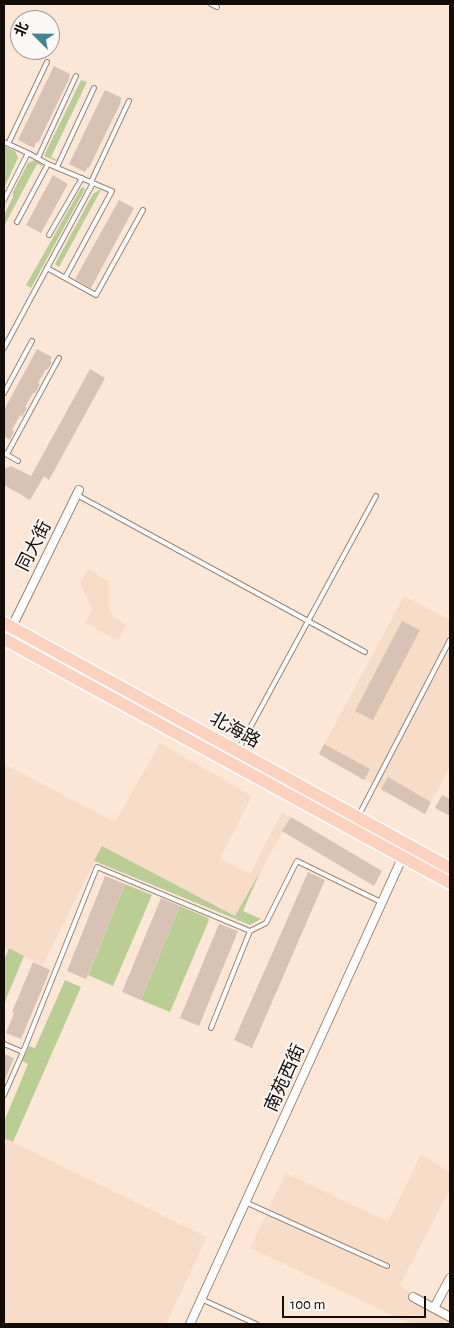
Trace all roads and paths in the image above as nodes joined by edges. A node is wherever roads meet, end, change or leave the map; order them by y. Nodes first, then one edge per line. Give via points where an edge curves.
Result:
1 (211, 4) edge
2 (217, 7) dead end
3 (47, 62) dead end
4 (76, 76) dead end
5 (94, 88) dead end
6 (129, 101) dead end
7 (6, 143) edge
8 (28, 154) junction
9 (38, 158) junction
10 (48, 164) junction
11 (57, 167) junction
12 (82, 178) junction
13 (92, 182) junction
14 (4, 200) edge
15 (143, 210) dead end
16 (17, 222) dead end
17 (49, 235) dead end
18 (47, 268) junction
19 (65, 278) junction
20 (32, 341) dead end
21 (4, 348) edge
22 (59, 358) dead end
23 (4, 393) edge
24 (5, 454) edge
25 (18, 461) dead end
26 (78, 493) joint
27 (376, 496) dead end
28 (308, 621) junction
29 (7, 625) edge
30 (450, 640) edge
31 (4, 641) edge
32 (365, 652) dead end
33 (238, 751) junction
34 (231, 763) junction
35 (358, 817) junction
36 (408, 845) junction
37 (402, 856) junction
38 (449, 864) edge
39 (450, 883) edge
40 (381, 902) junction
41 (250, 932) junction
42 (211, 1028) dead end
43 (4, 1044) edge
44 (22, 1052) junction
45 (4, 1095) edge
46 (245, 1202) junction
47 (387, 1266) dead end
48 (450, 1278) edge
49 (413, 1297) dead end
50 (202, 1299) junction
51 (434, 1308) junction
52 (450, 1317) edge
53 (190, 1324) edge
54 (256, 1324) edge

1 - 2 lane
3 - 7 lane
4 - 9 lane
5 - 11 lane
6 - 13 lane
7 - 8 lane
8 - 9 lane
8 - 14 lane
9 - 10 lane
10 - 11 lane
10 - 16 lane
11 - 12 lane
12 - 13 lane
12 - 17 lane
13 - 18 lane
13 - 19 lane via 112,191
15 - 19 lane via 96,295
18 - 19 lane
18 - 21 lane
20 - 23 lane
22 - 24 lane
24 - 25 lane
26 - 28 lane
26 - 29 street, 同大街
27 - 28 lane
28 - 32 lane
28 - 33 lane
29 - 31 street, 同大街
29 - 33 main road, 北海路
30 - 35 lane
31 - 34 main road, 北海路
33 - 34 lane
33 - 35 main road, 北海路
34 - 37 main road, 北海路
35 - 36 main road, 北海路
36 - 37 street, 南苑西街
36 - 38 main road, 北海路
37 - 39 main road, 北海路
37 - 40 street, 南苑西街
40 - 41 lane via 297,862 266,922
40 - 46 street, 南苑西街
41 - 42 lane
41 - 44 lane via 97,867
43 - 44 lane
44 - 45 lane
46 - 47 lane
46 - 50 street, 南苑西街
48 - 51 street
49 - 51 street
50 - 53 street, 南苑西街
50 - 54 lane
51 - 52 street

